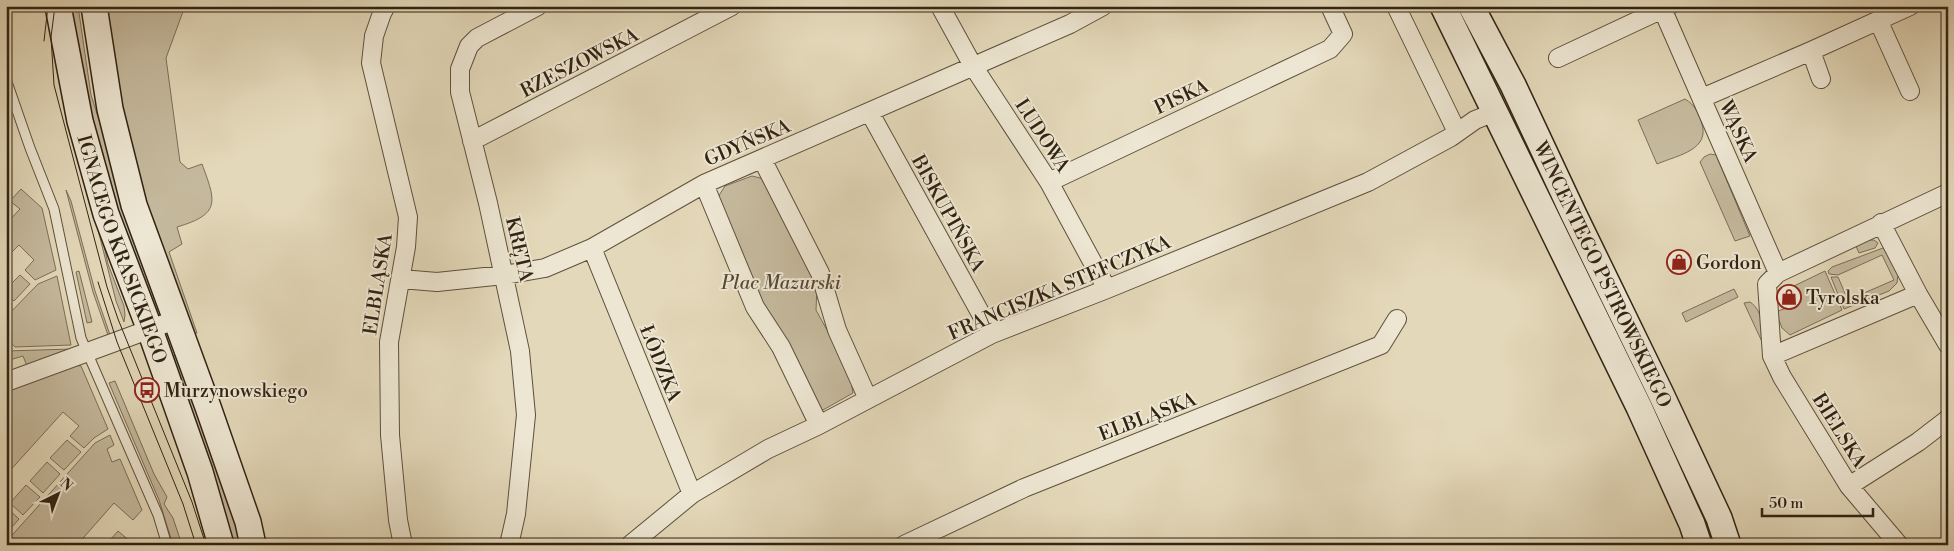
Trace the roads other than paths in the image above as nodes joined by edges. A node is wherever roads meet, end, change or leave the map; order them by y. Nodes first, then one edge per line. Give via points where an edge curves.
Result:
1 (58, 6) edge
2 (94, 6) edge
3 (386, 6) edge
4 (538, 6) edge
5 (732, 6) edge
6 (940, 6) edge
7 (1103, 6) edge
8 (1330, 6) edge
9 (1396, 6) edge
10 (1443, 6) edge
11 (1471, 6) edge
12 (1910, 6) edge
13 (1664, 7) edge
14 (1878, 20) junction
15 (1811, 52) junction
16 (1558, 58) dead end
17 (973, 66) junction
18 (6, 79) edge
19 (1822, 79) dead end
20 (1910, 92) dead end
21 (1702, 98) junction
22 (1495, 112) junction
23 (870, 113) junction
24 (1457, 132) junction
25 (472, 141) junction
26 (762, 159) junction
27 (1049, 182) junction
28 (704, 184) junction
29 (1948, 194) edge
30 (1881, 223) junction
31 (592, 248) junction
32 (1778, 273) junction
33 (504, 275) junction
34 (400, 279) junction
35 (1107, 289) junction
36 (1918, 294) junction
37 (1397, 319) dead end
38 (175, 320) junction
39 (150, 330) junction
40 (992, 334) junction
41 (1948, 345) edge
42 (87, 354) junction
43 (1772, 356) junction
44 (6, 382) edge
45 (1661, 394) junction
46 (868, 398) junction
47 (1638, 407) junction
48 (1948, 419) edge
49 (818, 425) junction
50 (1850, 486) junction
51 (692, 494) junction
52 (167, 545) edge
53 (222, 545) edge
54 (253, 545) edge
55 (403, 545) edge
56 (509, 545) edge
57 (630, 545) edge
58 (904, 545) edge
59 (1699, 545) edge
60 (1728, 545) edge
61 (1899, 545) edge

1 - 39 main road, IGNACEGO KRASICKIEGO via 80,121 106,214
2 - 38 main road, IGNACEGO KRASICKIEGO via 122,164
3 - 34 street, ELBLĄSKA via 374,36 371,63 408,217
4 - 25 street, KRĘTA via 468,46 460,69 460,92
5 - 25 street, RZESZOWSKA
6 - 17 street, LUDOWA
7 - 17 street, GDYŃSKA via 1070,24
8 - 27 street, PISKA via 1343,34 1330,48
9 - 24 street
10 - 22 main road, WINCENTEGO PSTROWSKIEGO
11 - 45 main road, WINCENTEGO PSTROWSKIEGO via 1513,85
12 - 14 street
13 - 16 street
13 - 21 street, WĄSKA
14 - 15 street
14 - 20 street
15 - 19 street
15 - 21 street
17 - 23 street, GDYŃSKA
17 - 27 street, LUDOWA
18 - 42 lane via 54,209
21 - 32 street, WĄSKA
22 - 24 street, FRANCISZKA STEFCZYKA
22 - 47 main road, WINCENTEGO PSTROWSKIEGO
23 - 26 street, GDYŃSKA
23 - 40 street, BISKUPIŃSKA
24 - 35 street, FRANCISZKA STEFCZYKA via 1368,182
25 - 33 street, KRĘTA
26 - 28 street, GDYŃSKA
26 - 46 street via 820,273 838,330
27 - 35 street, LUDOWA
28 - 31 street, GDYŃSKA
28 - 49 street via 755,307 781,346
29 - 30 street
30 - 32 street
30 - 36 street
31 - 33 street, GDYŃSKA via 545,268
31 - 51 street, ŁÓDZKA
32 - 43 street via 1767,284
33 - 34 street, GDYŃSKA via 437,282
33 - 56 street, KRĘTA via 520,350 526,416 516,514
34 - 55 street, ELBLĄSKA via 389,342 390,435
35 - 40 street, FRANCISZKA STEFCZYKA
36 - 41 street
36 - 43 street
37 - 58 street, ELBLĄSKA via 1381,345 1024,488
38 - 39 street
38 - 54 main road, IGNACEGO KRASICKIEGO via 248,522
39 - 42 street
39 - 53 main road, IGNACEGO KRASICKIEGO
40 - 46 street, FRANCISZKA STEFCZYKA
42 - 44 street
42 - 52 lane via 158,515
43 - 50 street, BIELSKA
45 - 47 main road via 1660,403 1655,408
45 - 60 main road, WINCENTEGO PSTROWSKIEGO via 1719,518
46 - 49 street, FRANCISZKA STEFCZYKA
47 - 59 main road, WINCENTEGO PSTROWSKIEGO
48 - 50 street
49 - 51 street, FRANCISZKA STEFCZYKA via 768,449
50 - 61 street, BIELSKA
51 - 57 street, FRANCISZKA STEFCZYKA

